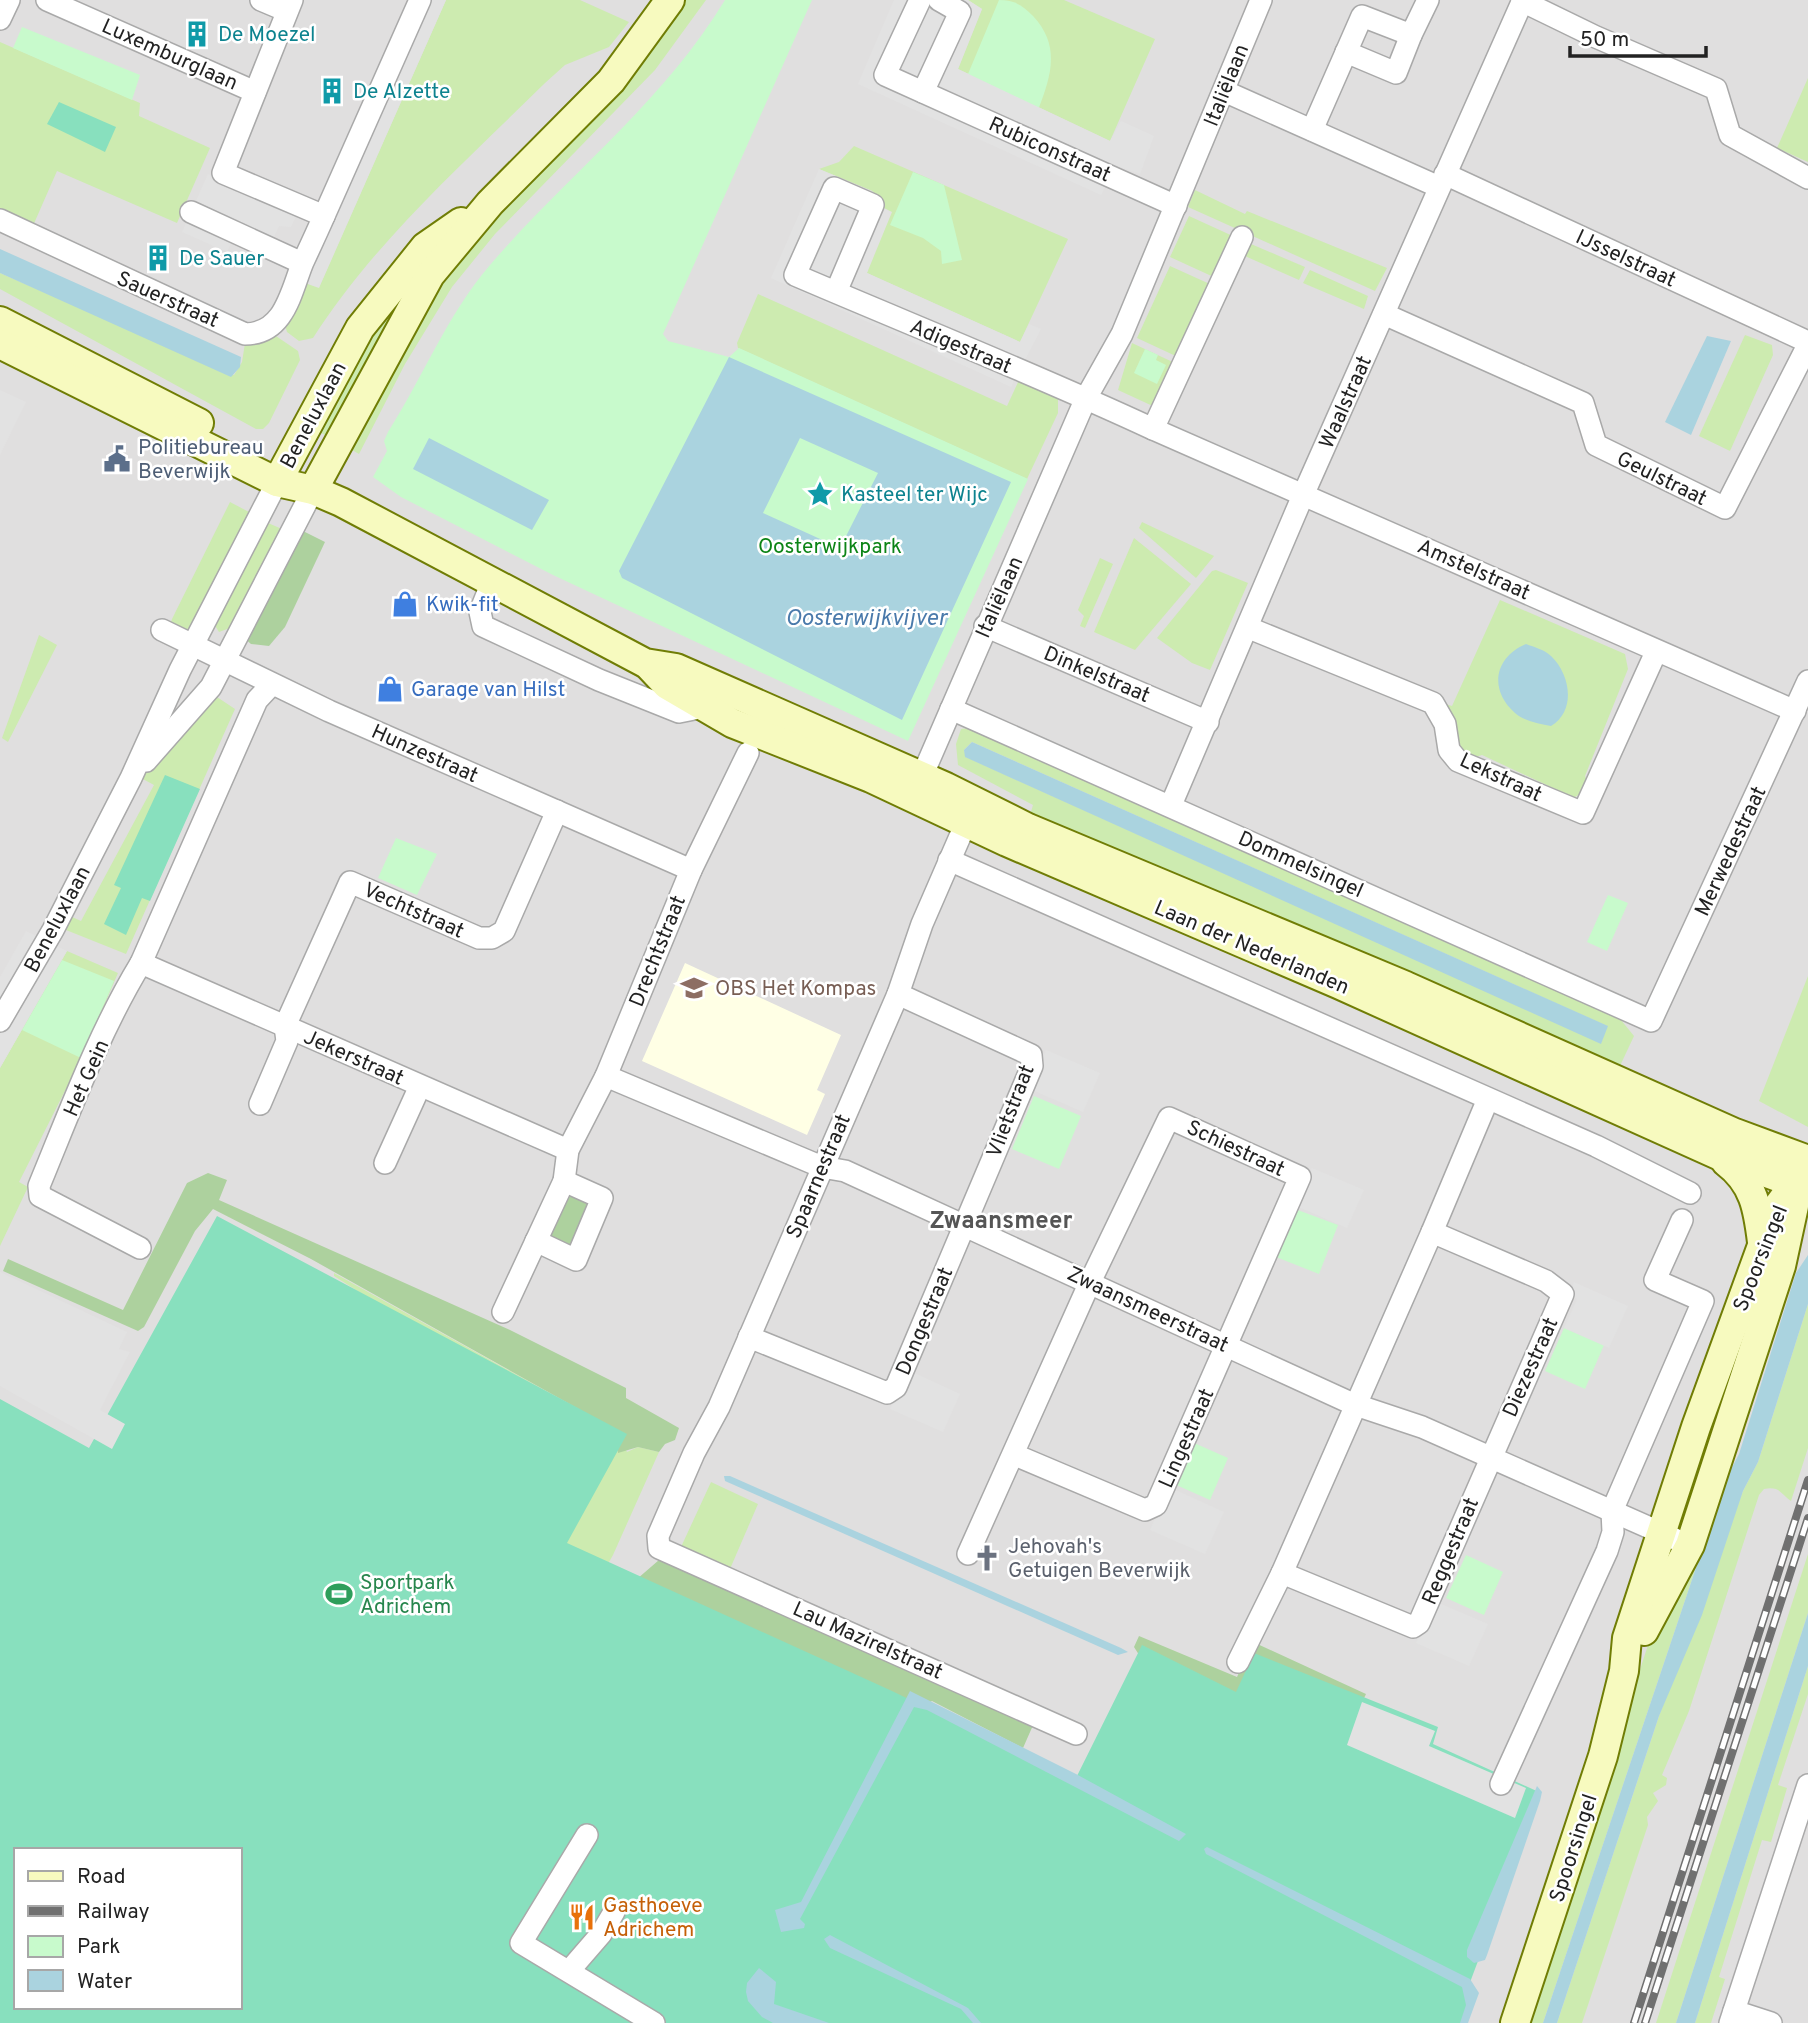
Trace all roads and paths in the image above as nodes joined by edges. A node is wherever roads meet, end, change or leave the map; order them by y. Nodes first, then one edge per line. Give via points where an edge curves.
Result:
1 (9, 0) edge
2 (47, 0) edge
3 (261, 0) edge
4 (420, 0) edge
5 (670, 0) edge
6 (920, 0) edge
7 (939, 0) edge
8 (1428, 0) edge
9 (1522, 0) edge
10 (1256, 2) edge
11 (289, 6) edge
12 (0, 19) edge
13 (1411, 36) junction
14 (1346, 52) junction
15 (1224, 91) junction
16 (255, 92) junction
17 (923, 92) junction
18 (1312, 130) junction
19 (1808, 178) edge
20 (1442, 181) junction
21 (490, 203) junction
22 (1176, 206) junction
23 (191, 212) dead end
24 (324, 216) junction
25 (0, 220) edge
26 (1242, 237) dead end
27 (302, 263) junction
28 (836, 292) junction
29 (1384, 314) junction
30 (0, 321) edge
31 (1808, 343) edge
32 (0, 344) edge
33 (1086, 398) junction
34 (1153, 429) junction
35 (281, 475) junction
36 (313, 490) junction
37 (1304, 493) junction
38 (492, 582) junction
39 (985, 626) junction
40 (1249, 628) junction
41 (162, 630) dead end
42 (195, 645) junction
43 (1656, 652) junction
44 (224, 659) junction
45 (1808, 681) edge
46 (272, 684) junction
47 (703, 693) junction
48 (951, 709) junction
49 (1795, 711) junction
50 (1208, 722) junction
51 (748, 753) dead end
52 (131, 778) junction
53 (918, 787) junction
54 (1171, 805) junction
55 (557, 811) junction
56 (970, 812) junction
57 (949, 860) junction
58 (691, 870) junction
59 (141, 962) junction
60 (898, 994) junction
61 (0, 1021) edge
62 (1651, 1021) joint
63 (285, 1026) junction
64 (606, 1076) junction
65 (420, 1086) junction
66 (1488, 1099) junction
67 (260, 1104) dead end
68 (568, 1150) junction
69 (1717, 1155) junction
70 (385, 1163) dead end
71 (821, 1167) junction
72 (1805, 1177) edge
73 (564, 1181) junction
74 (1690, 1193) dead end
75 (1682, 1220) dead end
76 (963, 1224) junction
77 (1432, 1232) junction
78 (1808, 1239) edge
79 (536, 1241) junction
80 (1762, 1242) junction
81 (140, 1248) dead end
82 (1781, 1266) junction
83 (1090, 1282) junction
84 (503, 1312) dead end
85 (749, 1337) junction
86 (1226, 1346) junction
87 (1353, 1404) junction
88 (1015, 1455) junction
89 (1490, 1458) junction
90 (1612, 1511) junction
91 (1661, 1533) junction
92 (1690, 1545) junction
93 (659, 1548) joint
94 (968, 1553) dead end
95 (1282, 1573) junction
96 (1238, 1662) dead end
97 (1624, 1671) junction
98 (1076, 1734) dead end
99 (1501, 1784) dead end
100 (1808, 1785) edge
101 (1802, 1823) edge
102 (587, 1835) dead end
103 (614, 1912) dead end
104 (569, 1971) junction
105 (1732, 2017) edge
106 (654, 2023) edge
107 (1515, 2023) edge
108 (1771, 2023) edge

1 - 12 street
2 - 16 street, Luxemburglaan
3 - 11 street
4 - 24 street, Sauerstraat
5 - 21 main road, Beneluxlaan via 611,81
6 - 17 street, Rubiconstraat via 885,75
7 - 17 street via 960,12
8 - 13 street
9 - 19 street via 1716,89 1730,135
9 - 20 street, Waalstraat
10 - 15 street, Italiëlaan
11 - 16 street
13 - 14 street via 1362,16
13 - 14 street via 1395,73
14 - 18 street
15 - 18 street, IJsselstraat
15 - 22 street, Italiëlaan
16 - 24 street via 223,173
17 - 22 street, Rubiconstraat
18 - 20 street, IJsselstraat
20 - 29 street, Waalstraat
20 - 31 street, IJsselstraat
21 - 35 main road, Beneluxlaan via 425,247 360,327
21 - 36 main road, Beneluxlaan via 430,275
22 - 33 street, Italiëlaan via 1122,334
23 - 27 street
24 - 27 street, Sauerstraat
25 - 27 street, Sauerstraat via 246,334 258,334 285,311
26 - 34 street
28 - 28 street, Adigestraat via 795,275 834,188 873,205
28 - 33 street, Adigestraat
29 - 31 street, Geulstraat via 1583,403 1596,445 1725,508
29 - 37 street, Waalstraat
30 - 35 main road, Laan der Nederlanden
32 - 35 main road, Laan der Nederlanden
33 - 34 street
33 - 39 street, Italiëlaan
34 - 37 street, Amstelstraat
35 - 36 main road, Laan der Nederlanden
35 - 42 street, Beneluxlaan
36 - 38 main road, Laan der Nederlanden via 416,539
36 - 44 street, Beneluxlaan
37 - 40 street, Waalstraat
37 - 43 street, Amstelstraat
38 - 47 main road, Laan der Nederlanden via 645,663 667,685
38 - 47 street via 480,612 483,626 679,712 694,709
39 - 48 street, Italiëlaan
39 - 50 street, Dinkelstraat
40 - 43 street, Lekstraat via 1433,703 1445,724 1449,750 1458,761 1583,813
40 - 50 street, Waalstraat
41 - 42 street, Hunzestraat
42 - 44 street, Hunzestraat
42 - 52 street, Beneluxlaan
43 - 49 street, Amstelstraat
44 - 46 street, Hunzestraat
44 - 52 street, Beneluxlaan via 211,687
45 - 49 street, Merwedestraat
46 - 55 street, Hunzestraat
46 - 59 street via 257,700
47 - 53 main road, Laan der Nederlanden via 732,723
48 - 53 street, Italiëlaan
48 - 54 street, Dommelsingel
49 - 62 street, Merwedestraat
50 - 54 street, Waalstraat
51 - 58 street, Drechtstraat
52 - 61 street, Beneluxlaan
53 - 56 main road, Laan der Nederlanden
54 - 62 street, Dommelsingel
55 - 58 street, Hunzestraat
55 - 63 street, Vechtstraat via 504,932 492,937 479,938 350,882
56 - 57 street, Spaarnestraat
56 - 69 main road, Laan der Nederlanden
56 - 72 main road, Laan der Nederlanden via 1028,828 1406,986 1735,1133
57 - 60 street, Spaarnestraat
57 - 66 street, Laan der Nederlanden
58 - 64 street, Drechtstraat
59 - 63 street, Jekerstraat
59 - 81 street, Het Gein via 39,1186 40,1196
60 - 71 street, Spaarnestraat
60 - 76 street, Vlietstraat via 1031,1055 1032,1066
63 - 65 street, Jekerstraat
63 - 67 street via 287,1041
64 - 68 street, Drechtstraat
64 - 71 street, Zwaansmeerstraat
65 - 68 street, Jekerstraat
65 - 70 street
66 - 74 street, Laan der Nederlanden
66 - 77 street
68 - 73 street, Drechtstraat
69 - 72 main road, Laan der Nederlanden
69 - 80 main road via 1740,1172 1751,1189
71 - 76 street, Zwaansmeerstraat via 845,1171
71 - 85 street, Spaarnestraat
72 - 80 main road, Spoorsingel via 1775,1210
72 - 82 main road, Spoorsingel
73 - 79 street, Drechtstraat
73 - 79 street via 602,1198 587,1240 576,1261
75 - 90 street, Spoorsingel via 1655,1280 1703,1301
76 - 83 street, Zwaansmeerstraat
76 - 85 street, Dongestraat via 896,1387 887,1393
77 - 87 street
77 - 89 street, Diezestraat via 1546,1281 1563,1294
78 - 82 main road
79 - 84 street, Drechtstraat
80 - 91 main road, Spoorsingel
82 - 92 main road, Spoorsingel
83 - 86 street, Zwaansmeerstraat
83 - 86 street, Schiestraat via 1170,1118 1300,1177
83 - 88 street
85 - 93 street, Spaarnestraat via 658,1536
86 - 87 street, Zwaansmeerstraat
86 - 88 street, Lingestraat via 1156,1505 1145,1510
87 - 89 street, Zwaansmeerstraat via 1422,1427
87 - 95 street
88 - 94 street
89 - 90 street, Zwaansmeerstraat
89 - 95 street, Reggestraat via 1419,1623 1413,1627
90 - 91 street, Zwaansmeerstraat
90 - 99 street, Spoorsingel via 1613,1532 1607,1551
91 - 92 street, Zwaansmeerstraat
91 - 97 main road, Spoorsingel via 1628,1638
92 - 97 main road, Spoorsingel
93 - 98 street, Lau Mazirelstraat
95 - 96 street
97 - 107 main road, Spoorsingel via 1603,1756
100 - 101 street
101 - 105 street
102 - 104 street via 521,1943
103 - 104 street
104 - 106 street
105 - 108 street

